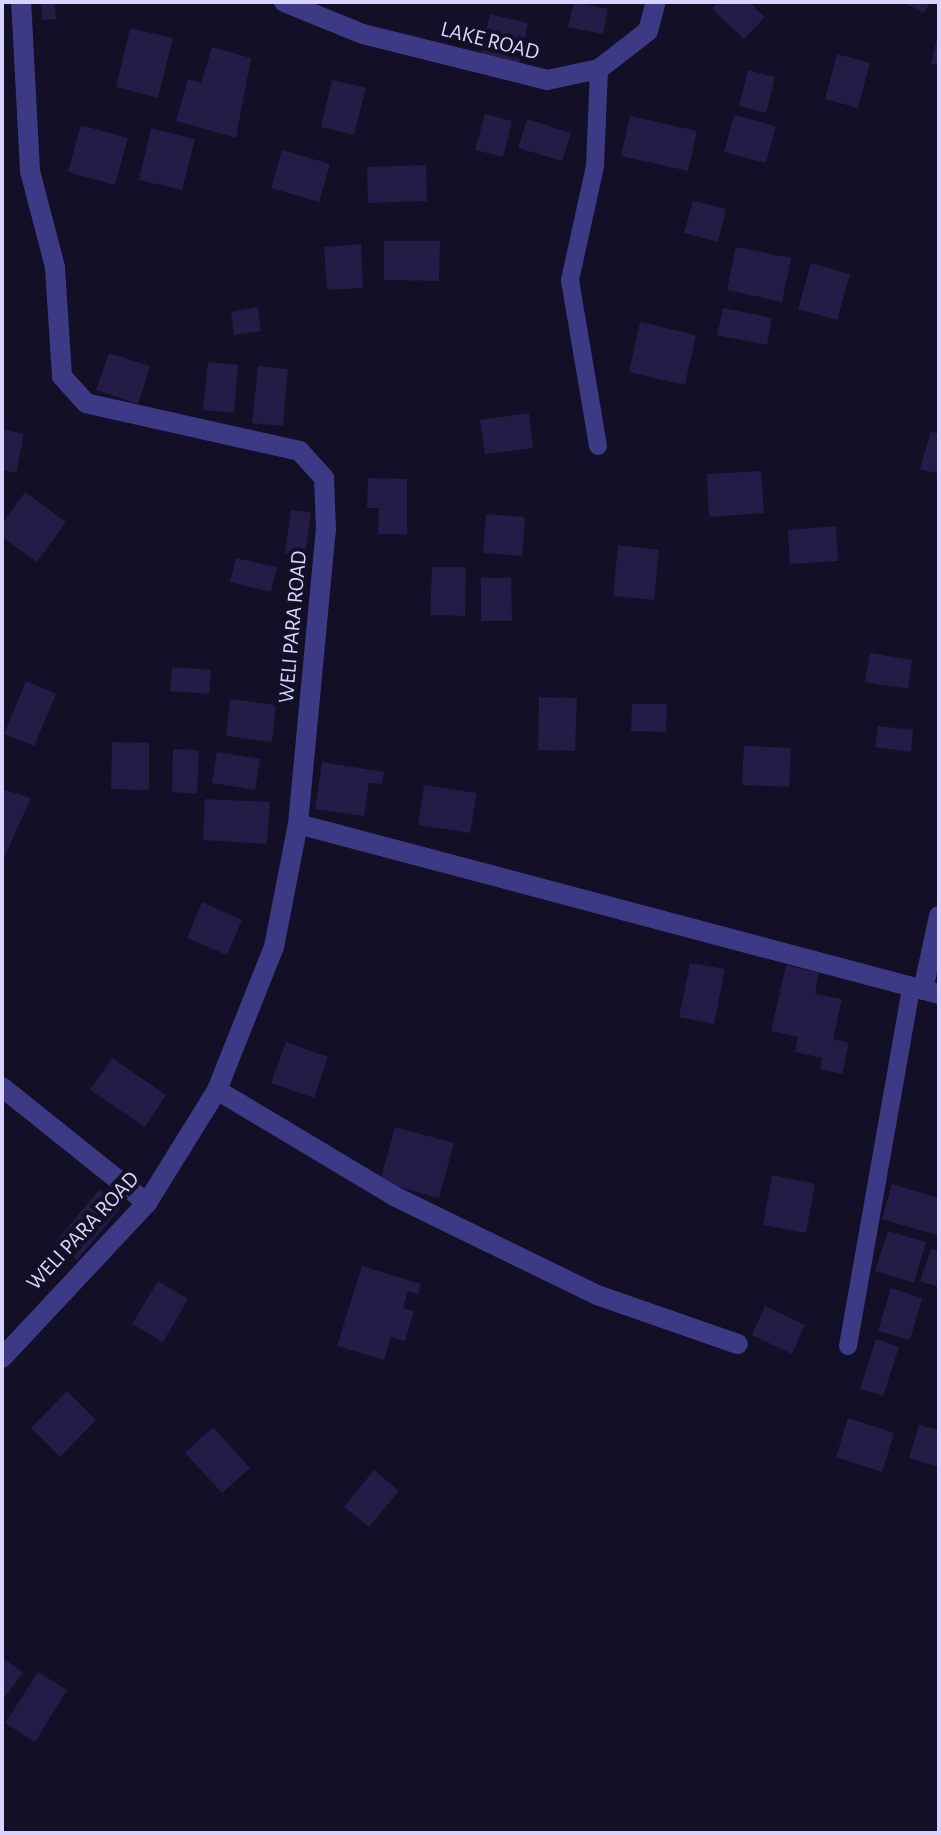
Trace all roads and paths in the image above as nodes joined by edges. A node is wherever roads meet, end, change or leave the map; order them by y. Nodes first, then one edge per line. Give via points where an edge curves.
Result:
1 (21, 2) edge
2 (284, 2) edge
3 (656, 2) edge
4 (599, 69) junction
5 (598, 446) dead end
6 (298, 824) junction
7 (939, 916) edge
8 (924, 990) edge
9 (2, 1087) edge
10 (217, 1090) junction
11 (147, 1203) junction
12 (738, 1344) dead end
13 (848, 1346) dead end
14 (2, 1358) edge

1 - 6 street, WELI PARA ROAD via 30,171 55,267 62,376 86,403 300,451 324,478 326,530
2 - 4 street, LAKE ROAD via 363,34 547,80
3 - 4 street, LAKE ROAD via 648,31
4 - 5 lane via 595,166 570,280
6 - 8 street
6 - 10 street, WELI PARA ROAD via 274,947
7 - 8 street
8 - 13 lane
9 - 11 street
10 - 11 street, WELI PARA ROAD
10 - 12 street via 394,1196 597,1295
11 - 14 street, WELI PARA ROAD

